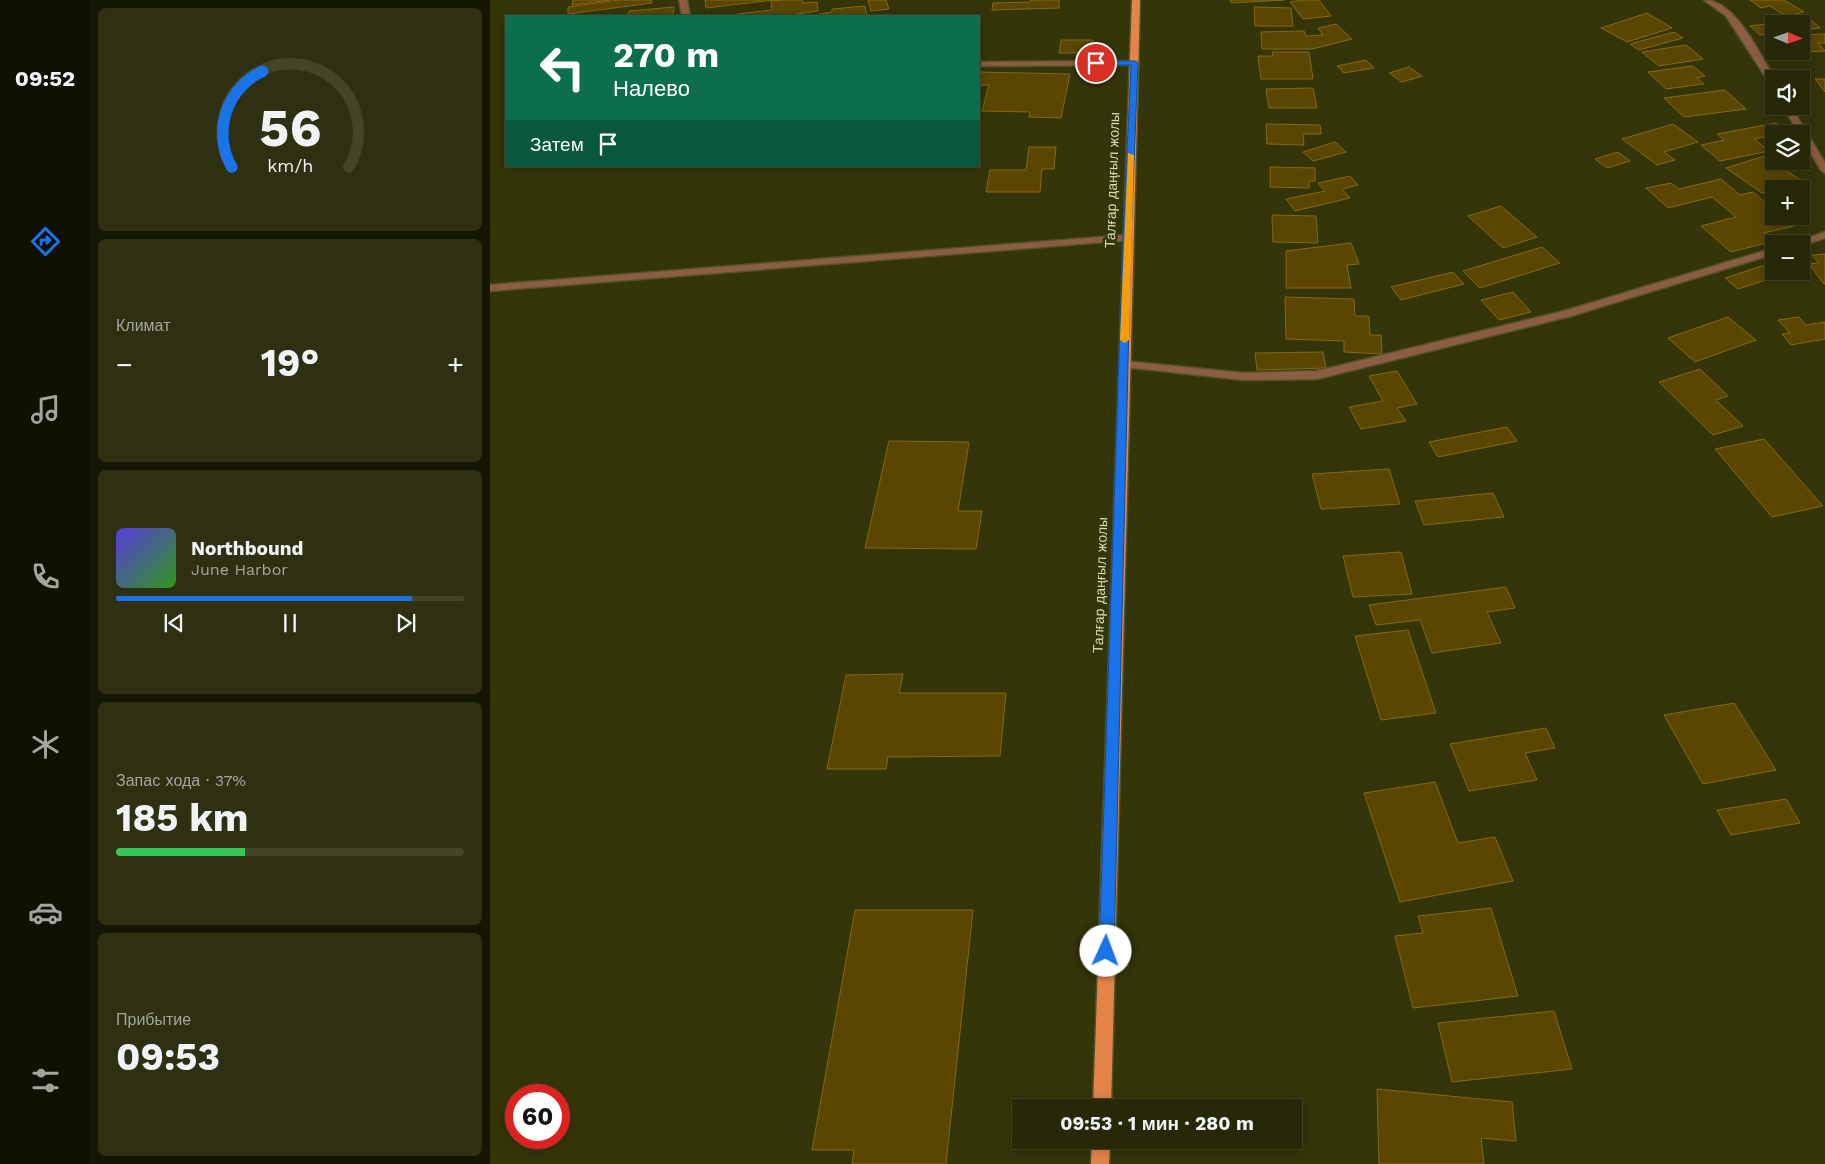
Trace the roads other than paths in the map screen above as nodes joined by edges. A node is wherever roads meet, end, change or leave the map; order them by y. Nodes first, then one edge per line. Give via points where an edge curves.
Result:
1 (683, 0) edge
2 (1136, 0) edge
3 (1708, 0) edge
4 (686, 15) edge
5 (1135, 63) junction
6 (980, 64) edge
7 (1766, 70) edge
8 (1792, 115) edge
9 (1825, 170) edge
10 (1825, 235) edge
11 (1127, 238) junction
12 (1810, 240) edge
13 (1765, 254) edge
14 (490, 288) edge
15 (1124, 364) junction
16 (1102, 1099) edge
17 (1101, 1149) edge
18 (1100, 1164) edge

1 - 4 street
2 - 5 main road, Талғар даңғыл жолы
3 - 7 street via 1739,26
5 - 6 street
5 - 11 main road, Талғар даңғыл жолы
8 - 9 street
10 - 12 street
11 - 14 street
11 - 15 main road, Талғар даңғыл жолы
13 - 15 street via 1568,314 1317,375 1285,379 1246,378
15 - 16 main road, Талғар даңғыл жолы
17 - 18 main road

